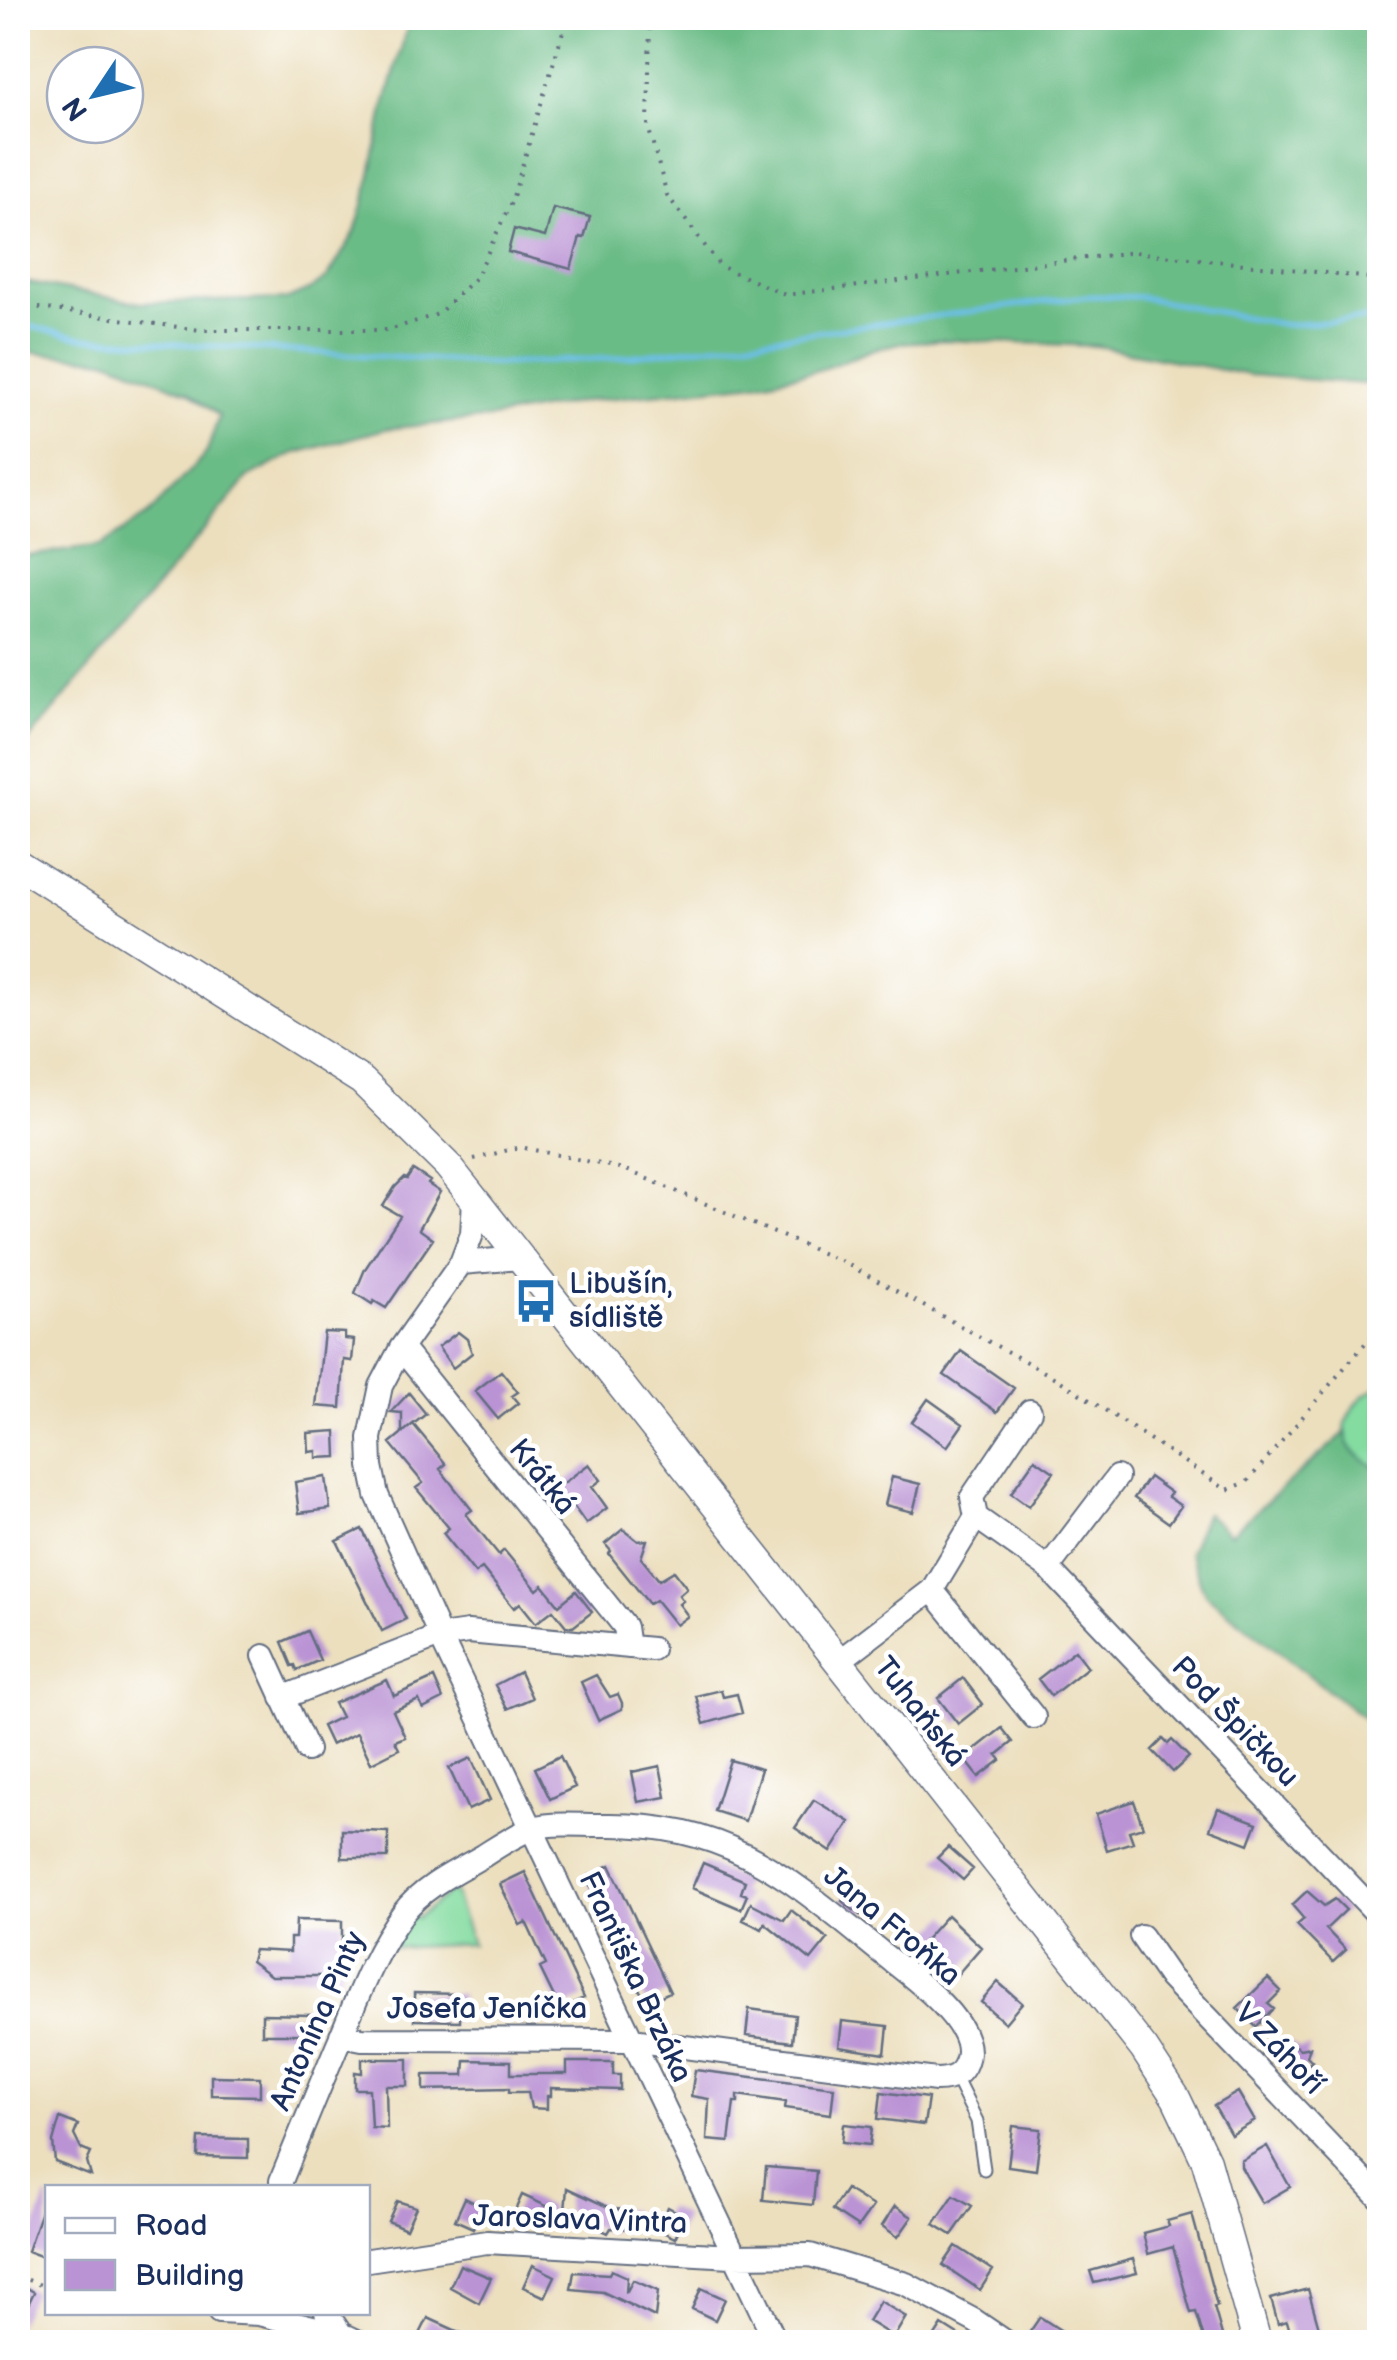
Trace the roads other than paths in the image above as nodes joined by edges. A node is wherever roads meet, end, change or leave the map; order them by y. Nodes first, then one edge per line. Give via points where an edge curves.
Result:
1 (18, 864) edge
2 (474, 1199) junction
3 (520, 1258) junction
4 (461, 1263) junction
5 (400, 1348) junction
6 (1030, 1411) dead end
7 (1117, 1478) dead end
8 (976, 1517) junction
9 (1048, 1568) junction
10 (932, 1590) junction
11 (440, 1636) junction
12 (628, 1647) junction
13 (652, 1649) dead end
14 (264, 1656) dead end
15 (839, 1660) junction
16 (282, 1698) junction
17 (1034, 1717) dead end
18 (307, 1750) dead end
19 (531, 1828) junction
20 (1380, 1916) edge
21 (1141, 1936) dead end
22 (341, 2036) junction
23 (632, 2040) junction
24 (955, 2077) junction
25 (984, 2169) dead end
26 (282, 2185) edge
27 (1380, 2198) edge
28 (732, 2256) junction
29 (370, 2260) edge
30 (263, 2315) edge
31 (329, 2315) edge
32 (350, 2338) edge
33 (776, 2342) edge
34 (1006, 2342) edge
35 (1258, 2342) edge

1 - 2 street, Tuhaňská via 362,1081
2 - 3 street, Tuhaňská
2 - 4 street, Františka Brzáka via 472,1234
3 - 4 street
3 - 15 street, Tuhaňská
4 - 5 street, Františka Brzáka
5 - 11 street, Františka Brzáka via 373,1413 371,1466 382,1508
5 - 12 street, Krátká via 625,1627
6 - 8 street via 972,1497
7 - 9 street
8 - 9 street, Pod Špičkou
8 - 10 street
9 - 20 street, Pod Špičkou
10 - 15 street
10 - 17 street
11 - 12 street via 468,1632
11 - 16 street
11 - 19 street, Františka Brzáka
12 - 13 street
14 - 16 street
15 - 35 street, Tuhaňská via 1109,2002 1176,2098 1206,2161
16 - 18 street
19 - 22 street, Antonína Pinty via 427,1890 404,1912
19 - 23 street, Františka Brzáka
19 - 24 street, Jana Froňka via 644,1824 704,1836 756,1858 933,1994 964,2037 968,2054
21 - 27 street, V Záhoří via 1170,1978
22 - 23 street, Josefa Jeníčka
22 - 26 street, Antonína Pinty
23 - 24 street via 936,2080
23 - 28 street, Františka Brzáka
24 - 25 lane via 977,2120
28 - 29 street, Jaroslava Vintra via 487,2242
28 - 33 street, Františka Brzáka
28 - 34 street, Jaroslava Vintra via 810,2255 854,2267 906,2284
30 - 32 street
31 - 32 street

